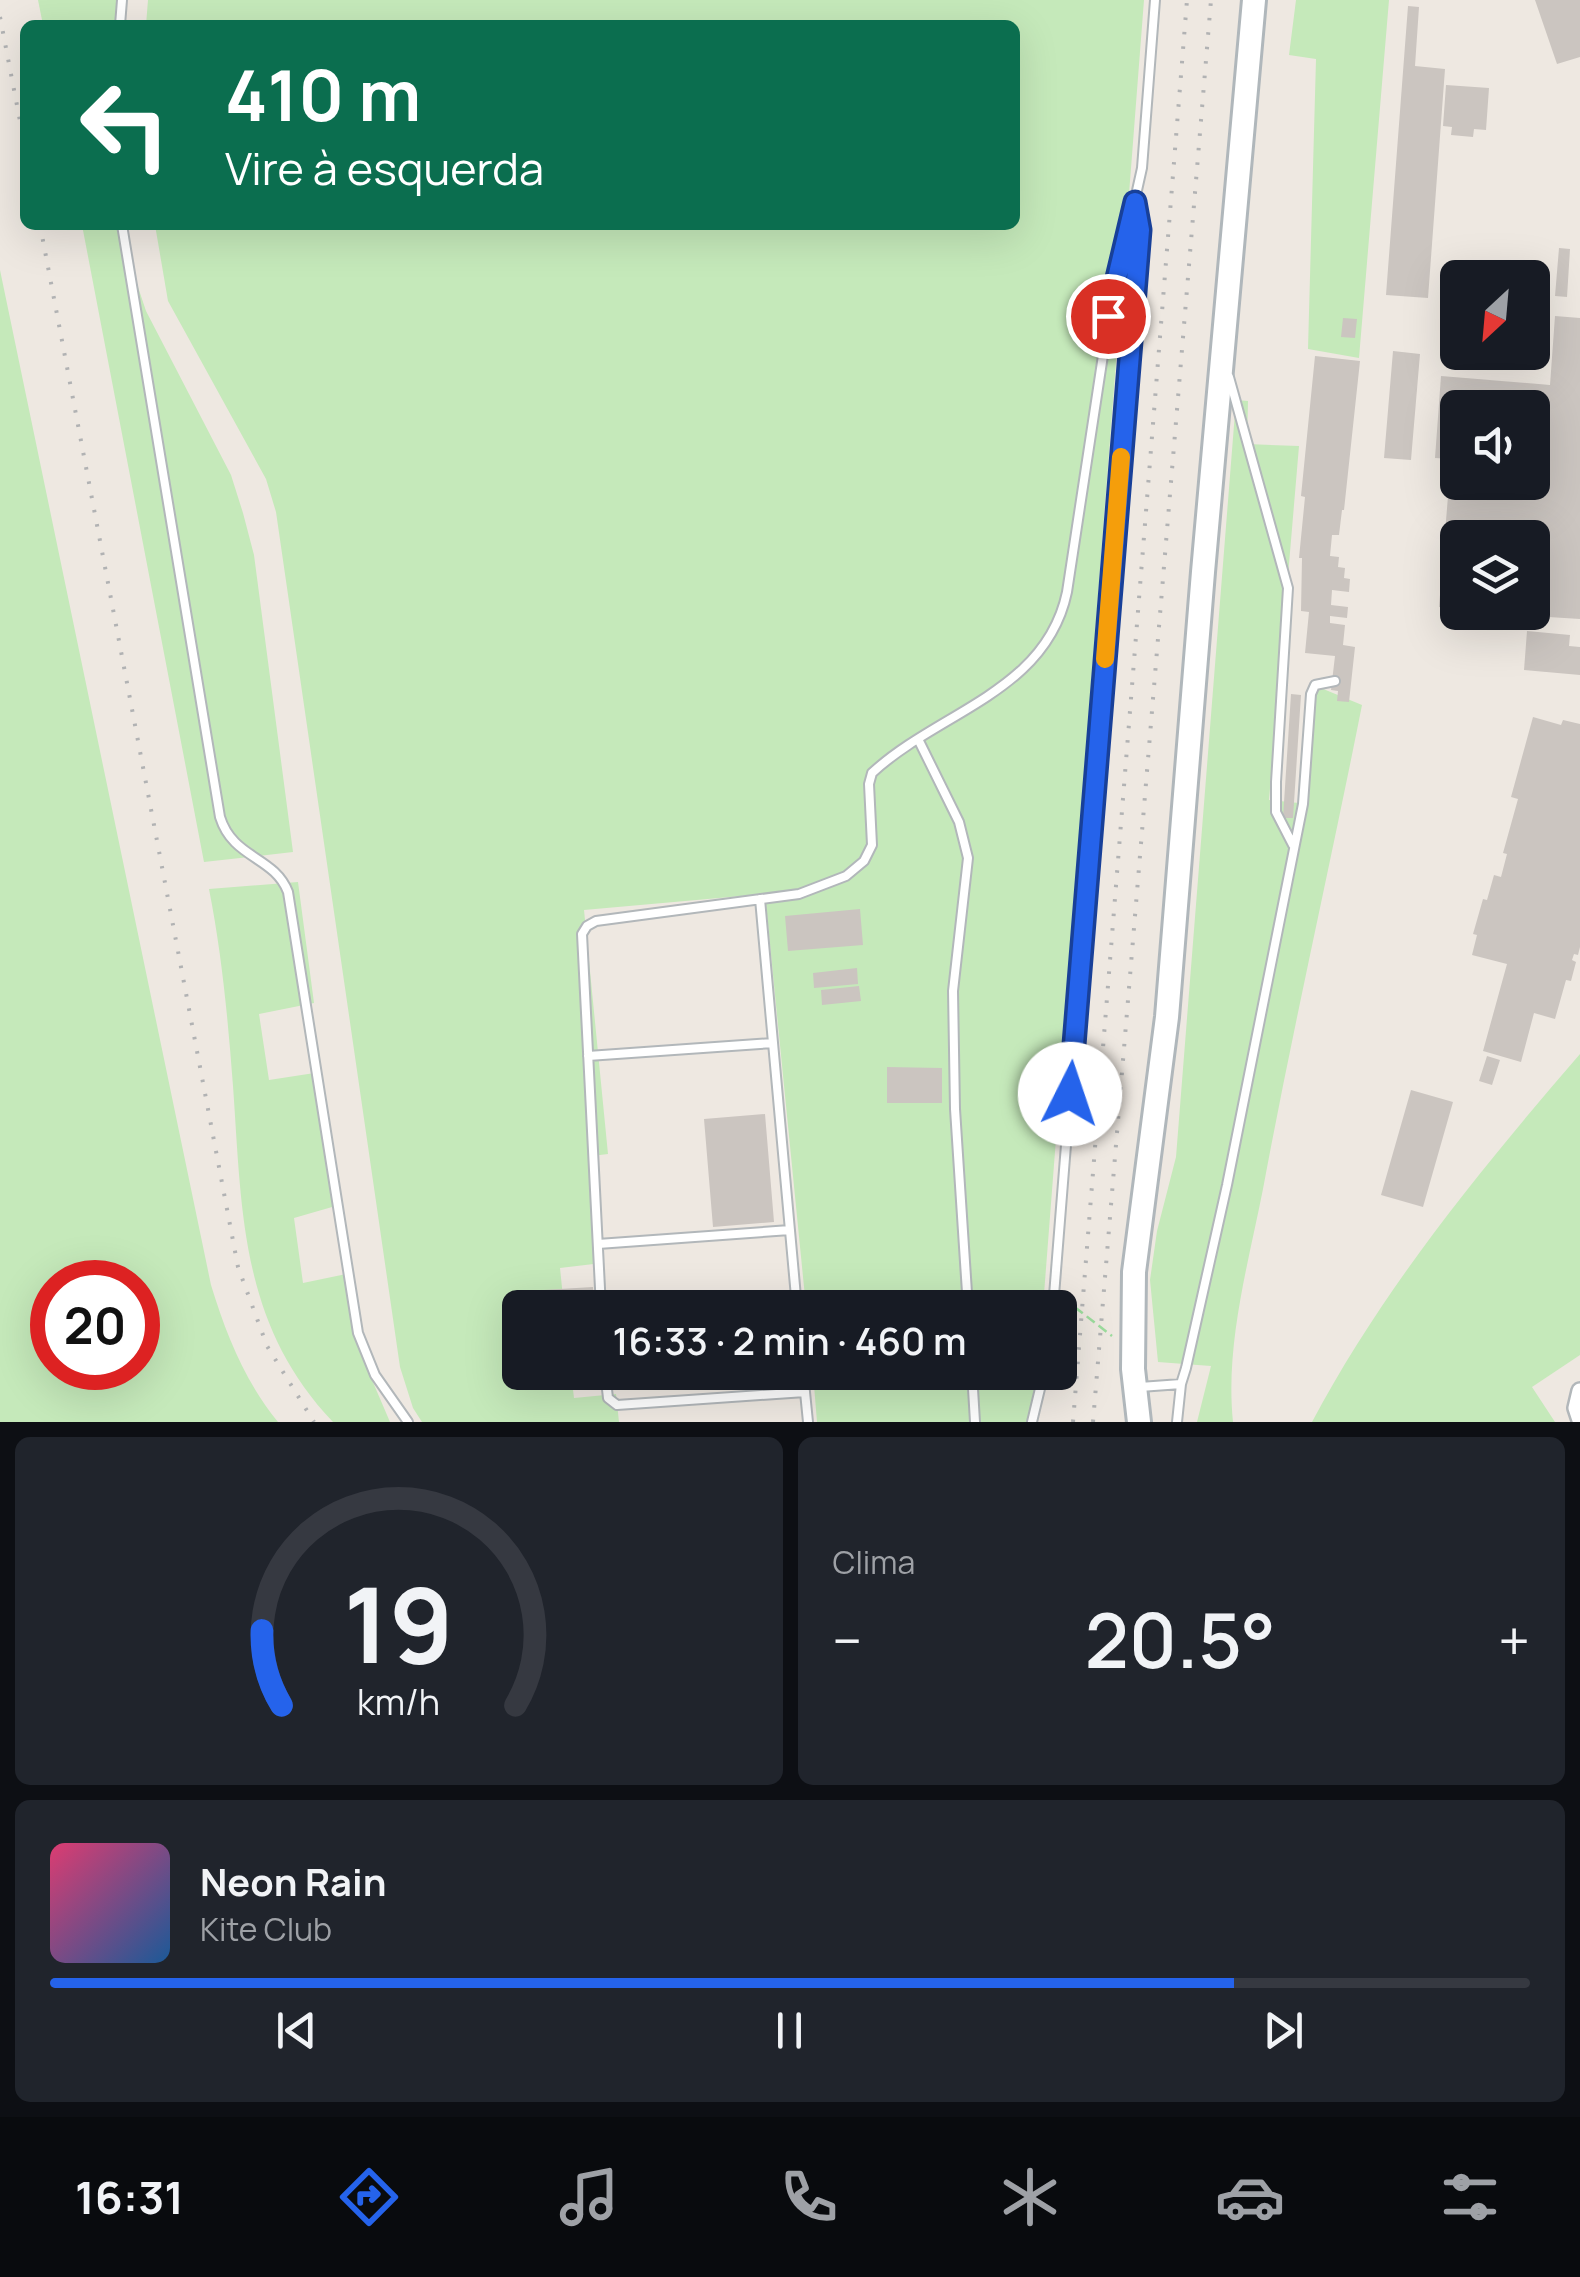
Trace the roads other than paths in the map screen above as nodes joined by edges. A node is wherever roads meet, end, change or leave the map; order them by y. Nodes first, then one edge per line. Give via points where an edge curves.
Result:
1 (1155, 0) edge
2 (1254, 0) edge
3 (1135, 202) junction
4 (123, 230) edge
5 (1224, 359) junction
6 (1335, 681) dead end
7 (919, 741) junction
8 (1293, 845) junction
9 (760, 899) junction
10 (773, 1043) junction
11 (588, 1056) junction
12 (790, 1230) junction
13 (598, 1244) junction
14 (601, 1290) edge
15 (796, 1290) edge
16 (967, 1290) edge
17 (1055, 1290) edge
18 (1181, 1384) junction
19 (1135, 1388) junction
20 (606, 1390) edge
21 (973, 1390) edge
22 (1040, 1390) edge
23 (805, 1392) joint
24 (1578, 1394) edge
25 (1580, 1420) edge
26 (408, 1422) edge
27 (808, 1422) edge
28 (976, 1422) edge
29 (1032, 1422) edge
30 (1139, 1422) edge
31 (1176, 1422) edge

1 - 3 lane
2 - 5 street
3 - 7 lane via 1108,316 1058,623 1025,670
3 - 17 lane via 1140,230
4 - 26 lane via 220,817 234,844 274,871 288,892 358,1333 374,1376
5 - 8 lane via 1288,588 1276,812
5 - 19 street via 1168,1017 1134,1272
6 - 8 lane via 1315,685 1311,694 1303,804
7 - 9 lane via 870,778 873,836 858,868 816,890
7 - 16 lane via 959,822 968,858 953,991
8 - 18 lane
9 - 10 lane
9 - 11 lane via 586,926 581,939
10 - 11 lane
10 - 12 lane
11 - 13 lane
12 - 13 lane
12 - 15 lane
13 - 14 lane
18 - 19 lane
18 - 31 lane
19 - 30 street
20 - 23 lane via 617,1406
21 - 28 lane
22 - 29 lane
23 - 27 lane
24 - 25 street

